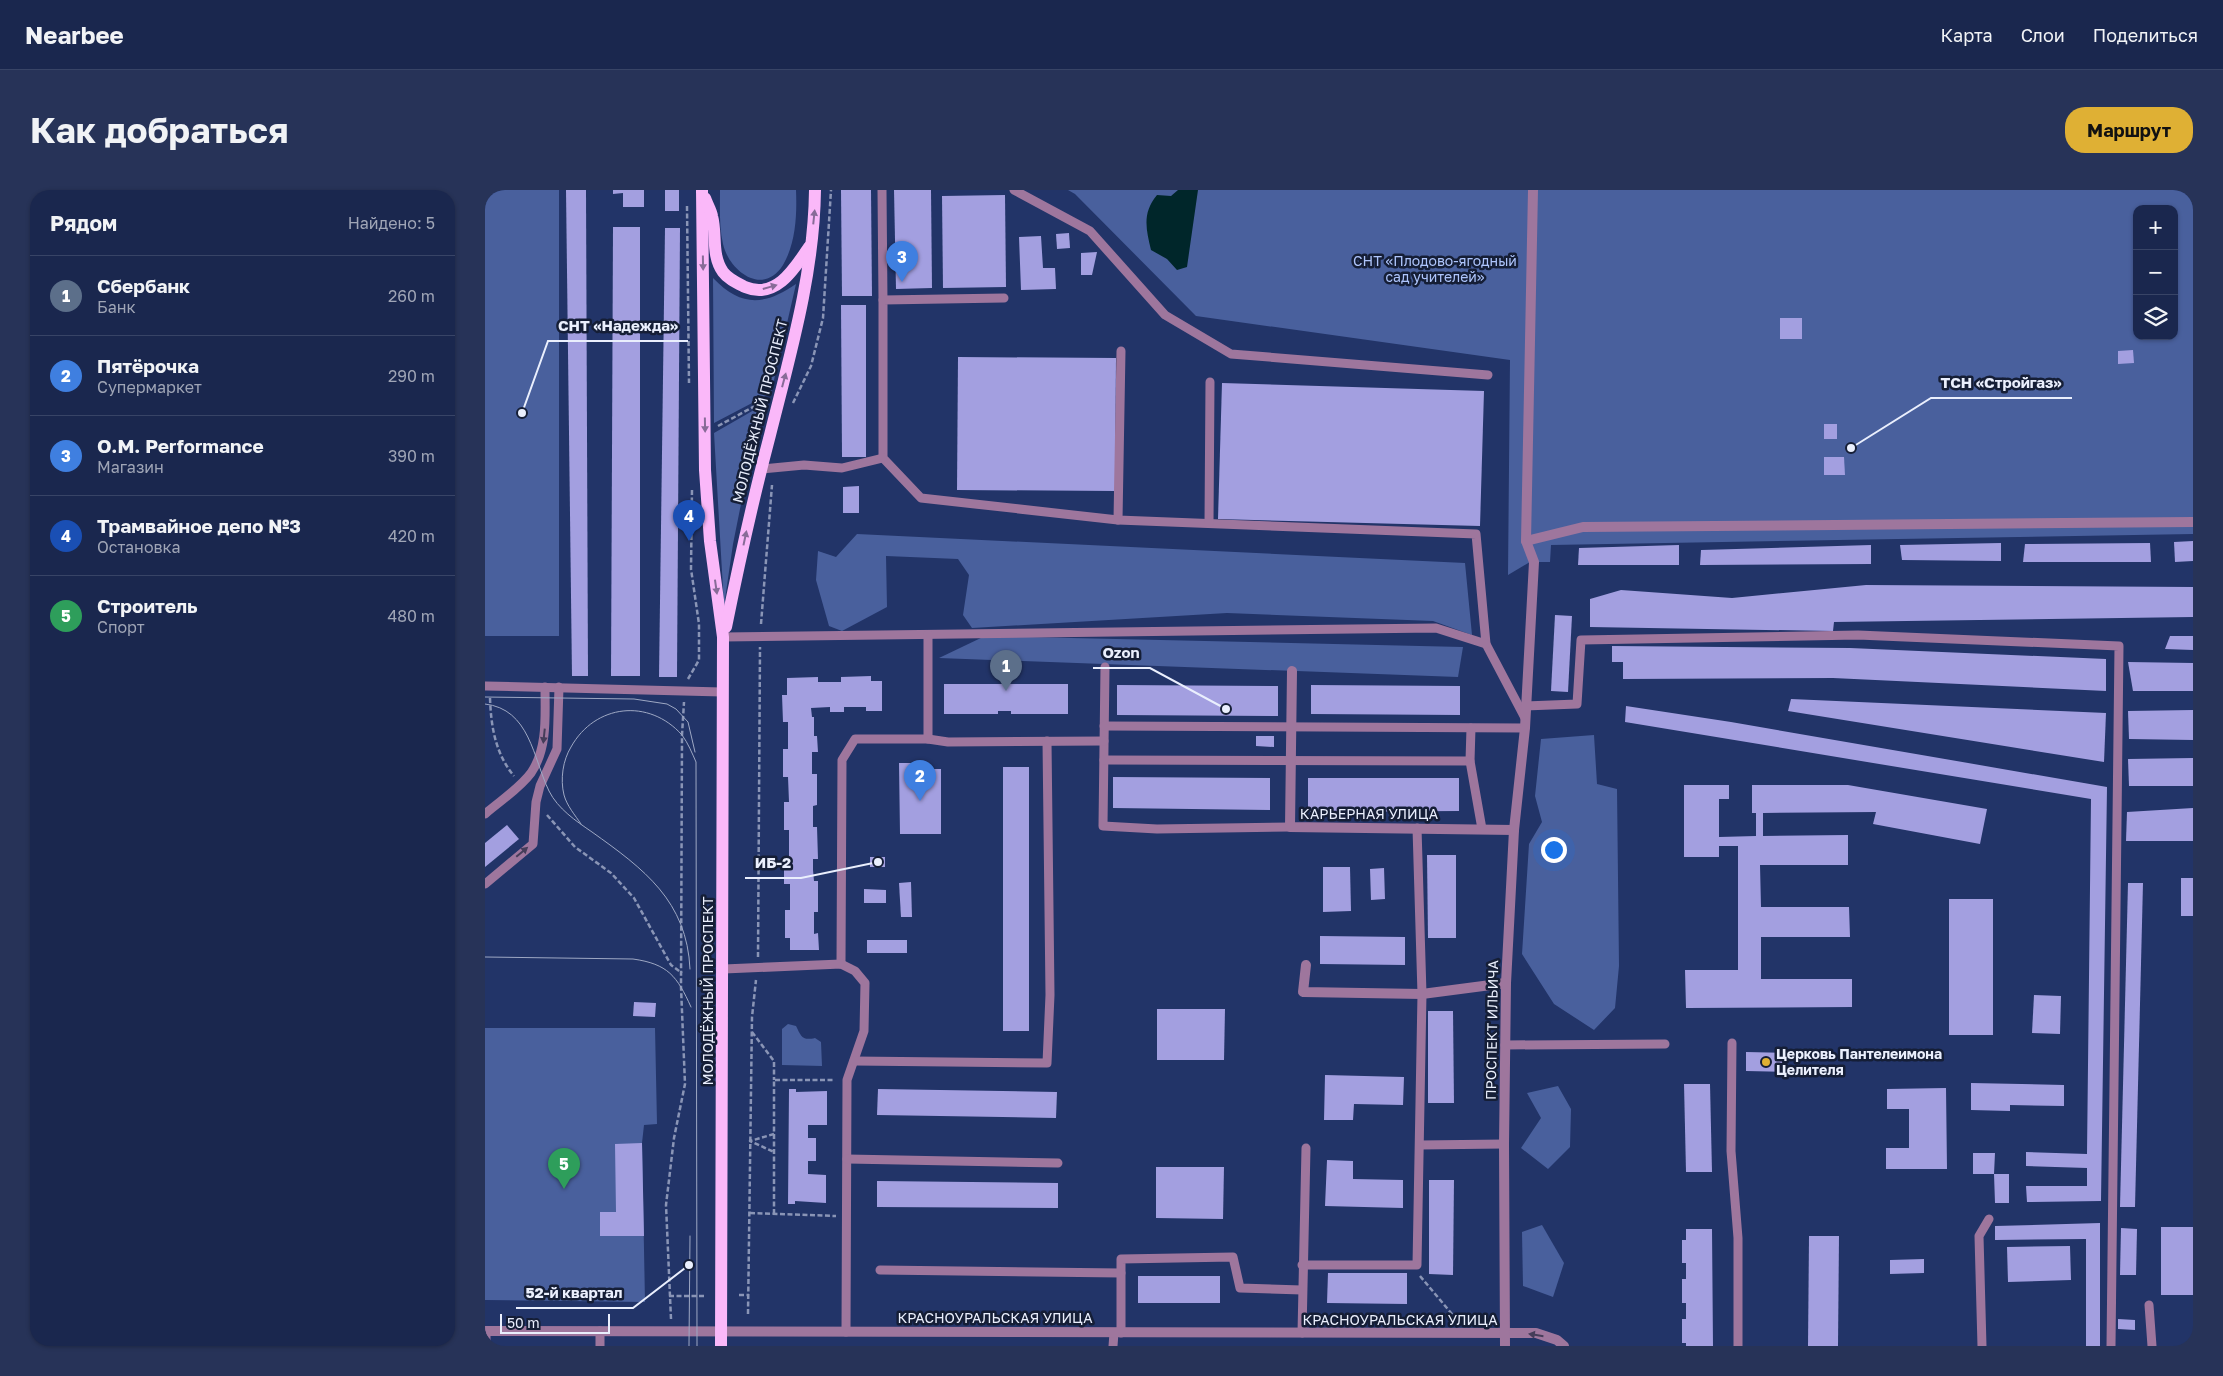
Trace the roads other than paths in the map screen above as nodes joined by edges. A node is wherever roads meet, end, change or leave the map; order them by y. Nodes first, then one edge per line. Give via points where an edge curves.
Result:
1 (815, 190) edge
2 (882, 190) edge
3 (1014, 190) edge
4 (1533, 190) edge
5 (702, 191) edge
6 (810, 245) junction
7 (1004, 298) dead end
8 (883, 300) junction
9 (1121, 351) dead end
10 (1488, 375) dead end
11 (1210, 382) dead end
12 (883, 458) junction
13 (761, 469) junction
14 (1118, 520) junction
15 (2193, 522) edge
16 (1209, 523) junction
17 (1526, 540) junction
18 (928, 635) junction
19 (723, 637) junction
20 (1486, 644) junction
21 (1105, 667) dead end
22 (1292, 671) dead end
23 (488, 686) edge
24 (545, 687) junction
25 (559, 687) junction
26 (722, 692) junction
27 (1525, 706) junction
28 (1525, 723) junction
29 (1104, 726) junction
30 (1292, 728) junction
31 (1471, 728) junction
32 (928, 739) junction
33 (1047, 741) junction
34 (1104, 741) junction
35 (1104, 760) junction
36 (1470, 761) junction
37 (1291, 762) junction
38 (485, 814) edge
39 (1290, 827) junction
40 (1417, 828) junction
41 (1482, 829) junction
42 (1514, 830) junction
43 (485, 884) edge
44 (841, 964) junction
45 (1306, 965) dead end
46 (724, 969) junction
47 (1506, 983) junction
48 (1422, 994) junction
49 (1665, 1044) dead end
50 (1732, 1044) dead end
51 (1505, 1045) junction
52 (854, 1061) junction
53 (1504, 1144) junction
54 (1420, 1145) junction
55 (1307, 1148) dead end
56 (847, 1159) junction
57 (1059, 1163) dead end
58 (1989, 1219) dead end
59 (1302, 1265) junction
60 (880, 1270) dead end
61 (1121, 1273) junction
62 (1302, 1290) junction
63 (2149, 1305) dead end
64 (486, 1331) edge
65 (600, 1331) junction
66 (721, 1331) junction
67 (846, 1332) junction
68 (1117, 1333) junction
69 (1302, 1333) junction
70 (1506, 1334) junction
71 (486, 1346) edge
72 (600, 1346) edge
73 (721, 1346) edge
74 (1113, 1346) edge
75 (1505, 1346) edge
76 (1564, 1346) edge
77 (1738, 1346) edge
78 (1982, 1346) edge
79 (2111, 1346) edge
80 (2151, 1346) edge

6 -> 1 main road, МОЛОДЁЖНЫЙ ПРОСПЕКТ
2 - 8 lane
3 - 10 lane via 1090,232 1165,315 1231,354
4 - 17 street, ПРОСПЕКТ ИЛЬИЧА
5 -> 6 main road via 712,216 718,258 723,271 735,282 749,289 763,290 778,285 791,274
5 -> 19 main road, МОЛОДЁЖНЫЙ ПРОСПЕКТ via 705,470 710,541
13 -> 6 main road, МОЛОДЁЖНЫЙ ПРОСПЕКТ via 796,334
7 - 8 lane
8 - 12 lane
9 - 14 lane
11 - 16 lane
12 - 13 lane via 842,468 804,465
12 - 14 lane via 921,498
19 -> 13 main road, МОЛОДЁЖНЫЙ ПРОСПЕКТ
14 - 16 lane
15 - 17 street via 1583,527
16 - 20 lane via 1476,534
17 - 27 street, ПРОСПЕКТ ИЛЬИЧА via 1534,562
18 - 19 lane
18 - 20 lane via 1436,628
18 - 32 lane
19 - 26 main road, МОЛОДЁЖНЫЙ ПРОСПЕКТ
20 - 28 lane
21 - 29 lane
22 - 30 street, КАРЬЕРНАЯ УЛИЦА
23 - 24 lane
24 - 25 lane
24 -> 38 lane via 543,744 530,774
25 - 26 lane
43 -> 25 lane via 533,844 536,802 557,748
26 - 46 main road, МОЛОДЁЖНЫЙ ПРОСПЕКТ
27 - 28 street, ПРОСПЕКТ ИЛЬИЧА
27 - 79 lane via 1577,704 1581,640 1858,635 2119,646
28 - 31 lane
28 - 42 street, ПРОСПЕКТ ИЛЬИЧА
29 - 30 lane
29 - 34 lane
30 - 31 lane
30 - 37 street, КАРЬЕРНАЯ УЛИЦА
31 - 36 lane
32 - 33 lane via 948,742
32 - 44 lane via 855,740 842,760
33 - 34 lane
33 - 52 lane via 1050,985 1047,1064
34 - 35 lane
35 - 37 lane
35 - 39 lane via 1103,826 1157,829
36 - 37 lane
36 - 41 lane
37 - 39 street, КАРЬЕРНАЯ УЛИЦА
39 - 40 street, КАРЬЕРНАЯ УЛИЦА
40 - 41 street, КАРЬЕРНАЯ УЛИЦА
40 - 48 lane
41 - 42 street, КАРЬЕРНАЯ УЛИЦА
42 - 47 street, ПРОСПЕКТ ИЛЬИЧА
44 - 46 lane
44 - 52 lane via 855,970 865,983 864,1031
45 - 48 street via 1303,992
46 - 66 main road, МОЛОДЁЖНЫЙ ПРОСПЕКТ
47 - 48 street
47 - 51 street, ПРОСПЕКТ ИЛЬИЧА
48 - 54 lane
49 - 51 lane
50 - 77 lane via 1731,1151 1738,1238
51 - 53 street, ПРОСПЕКТ ИЛЬИЧА
52 - 56 lane via 847,1080
53 - 54 lane
53 - 70 street, ПРОСПЕКТ ИЛЬИЧА
54 - 59 lane via 1417,1265
55 - 59 lane
56 - 57 lane
56 - 67 lane
58 - 78 lane via 1979,1236
59 - 62 lane
60 - 61 lane
61 - 62 lane via 1121,1258 1233,1257 1240,1288
61 - 68 lane
62 - 69 lane
63 - 80 lane
64 - 65 street, КРАСНОУРАЛЬСКАЯ УЛИЦА
64 - 71 lane
65 - 66 street, КРАСНОУРАЛЬСКАЯ УЛИЦА
65 - 72 lane
66 - 67 street, КРАСНОУРАЛЬСКАЯ УЛИЦА
66 - 73 main road, МОЛОДЁЖНЫЙ ПРОСПЕКТ
67 - 68 street, КРАСНОУРАЛЬСКАЯ УЛИЦА
68 - 69 street, КРАСНОУРАЛЬСКАЯ УЛИЦА
68 - 74 lane
69 - 70 street, КРАСНОУРАЛЬСКАЯ УЛИЦА
70 - 75 street, ПРОСПЕКТ ИЛЬИЧА
76 -> 70 street via 1536,1333

